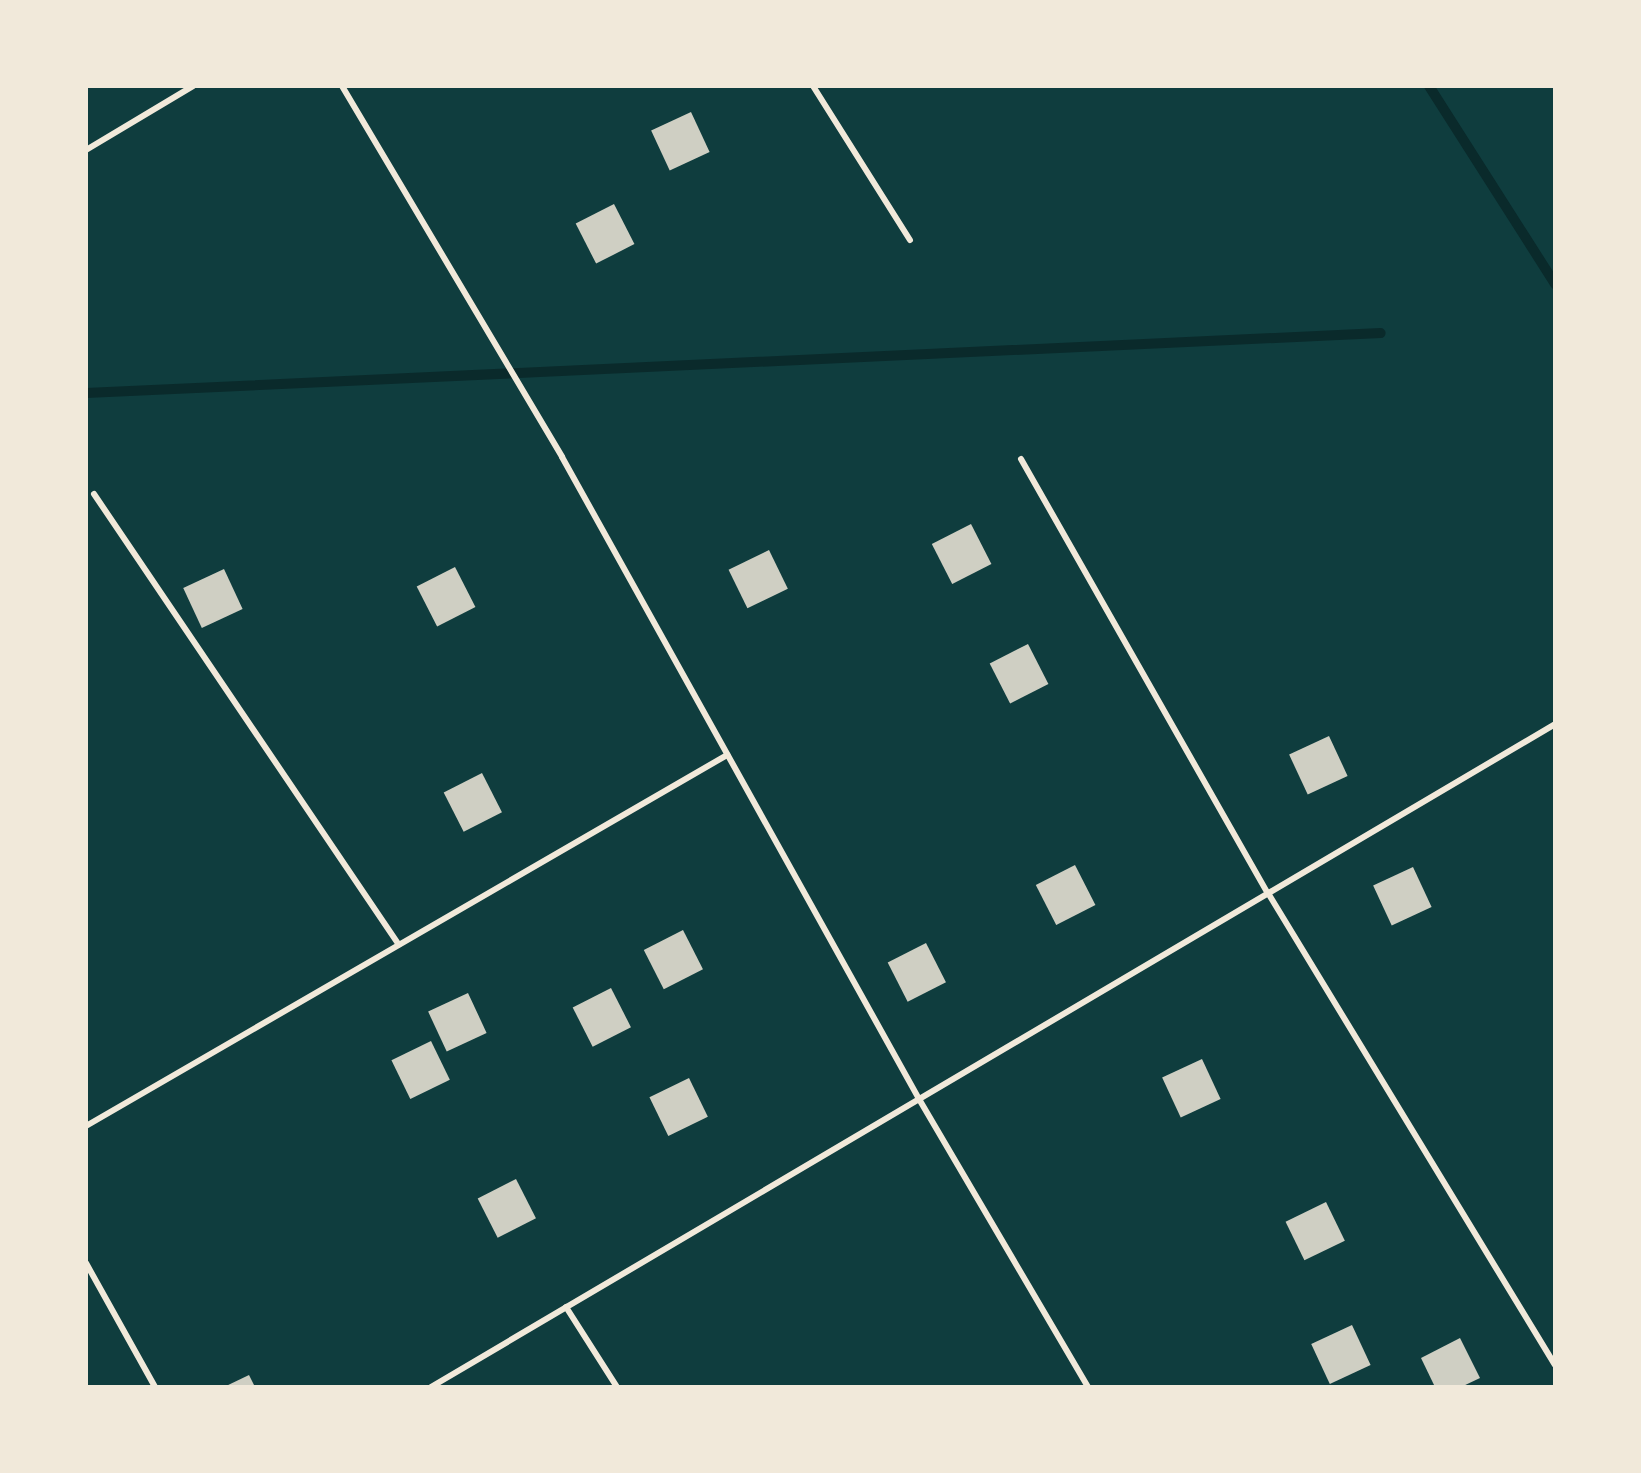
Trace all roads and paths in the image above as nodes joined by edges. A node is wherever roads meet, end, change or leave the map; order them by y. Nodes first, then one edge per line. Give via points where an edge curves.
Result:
1 (193, 86) edge
2 (342, 86) edge
3 (813, 86) edge
4 (86, 150) edge
5 (910, 240) dead end
6 (1021, 459) dead end
7 (94, 494) dead end
8 (1555, 724) edge
9 (727, 755) junction
10 (1268, 893) junction
11 (399, 945) junction
12 (919, 1099) junction
13 (86, 1126) edge
14 (86, 1263) edge
15 (566, 1307) junction
16 (1555, 1365) edge
17 (155, 1387) edge
18 (431, 1387) edge
19 (617, 1387) edge
20 (1088, 1387) edge

1 - 4 lane
2 - 9 lane via 562,457
3 - 5 lane
6 - 10 lane
7 - 11 lane
8 - 10 lane
9 - 11 lane
9 - 12 lane
10 - 12 lane
10 - 16 lane
11 - 13 lane
12 - 15 lane
12 - 20 lane
14 - 17 lane
15 - 18 lane
15 - 19 lane

